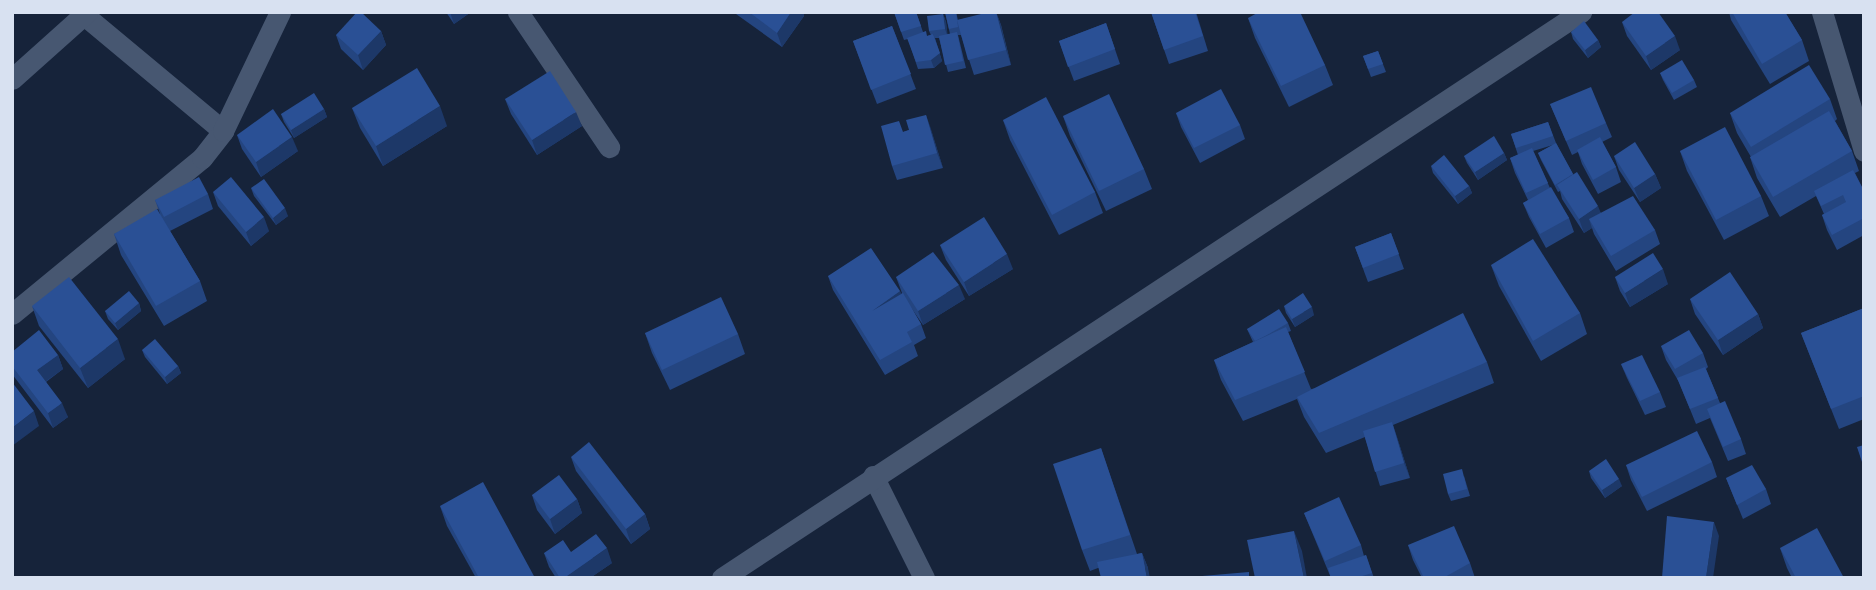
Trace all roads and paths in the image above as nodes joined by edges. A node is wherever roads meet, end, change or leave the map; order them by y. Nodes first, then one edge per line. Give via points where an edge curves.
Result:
1 (279, 12) edge
2 (517, 12) edge
3 (1581, 12) edge
4 (1822, 12) edge
5 (86, 14) edge
6 (12, 79) edge
7 (223, 131) junction
8 (609, 148) dead end
9 (1864, 151) edge
10 (12, 314) edge
11 (873, 476) junction
12 (722, 578) edge
13 (924, 578) edge

1 - 7 street
2 - 8 street
3 - 11 street
4 - 9 street
5 - 6 street
5 - 7 street
7 - 10 street via 184,174
11 - 12 street
11 - 13 street

